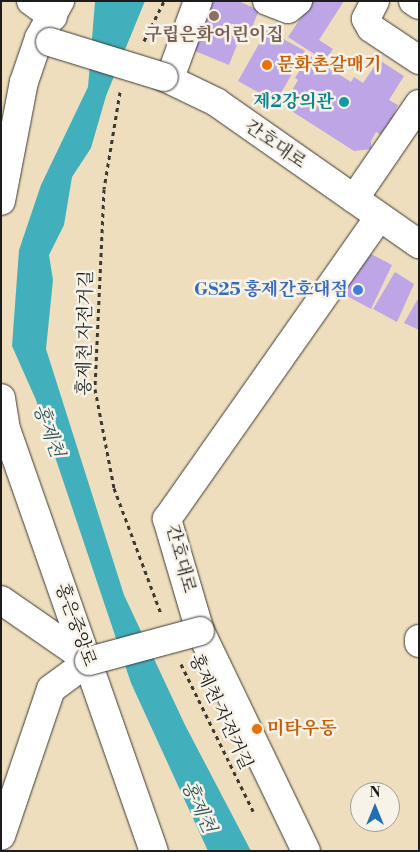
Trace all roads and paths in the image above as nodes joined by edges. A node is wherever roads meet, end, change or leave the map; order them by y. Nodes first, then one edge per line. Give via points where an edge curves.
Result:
1 (31, 1) edge
2 (164, 1) edge
3 (198, 1) edge
4 (267, 1) edge
5 (298, 1) edge
6 (376, 1) edge
7 (413, 1) edge
8 (419, 5) edge
9 (50, 25) edge
10 (142, 45) dead end
11 (419, 60) edge
12 (167, 77) junction
13 (121, 89) dead end
14 (419, 104) edge
15 (354, 200) junction
16 (1, 201) edge
17 (378, 217) junction
18 (419, 244) edge
19 (1, 398) edge
20 (1, 600) edge
21 (163, 616) dead end
22 (200, 631) junction
23 (419, 639) edge
24 (419, 643) edge
25 (89, 661) junction
26 (180, 662) dead end
27 (10, 787) edge
28 (256, 816) dead end
29 (1, 836) edge
30 (154, 851) edge
31 (306, 851) edge

1 - 9 street
2 - 10 path
3 - 12 street
4 - 5 street via 288,9
6 - 11 street via 366,19 371,28
7 - 8 street
9 - 12 street, 간호대로, bridge
9 - 16 street via 24,82
12 - 15 street, 간호대로 via 216,102
13 - 21 path, 홍제천 자전거길 via 104,190 95,389 114,488
14 - 15 street
15 - 17 street, 간호대로
17 - 18 street, 간호대로
17 - 22 street, 간호대로 via 167,519
19 - 25 street, 홍은중앙로 via 6,429
20 - 25 street
22 - 25 street, bridge
22 - 31 street, 간호대로
23 - 24 street
25 - 27 street via 51,689
25 - 30 street, 홍은중앙로
26 - 28 path, 홍제천 자전거길
27 - 29 street

